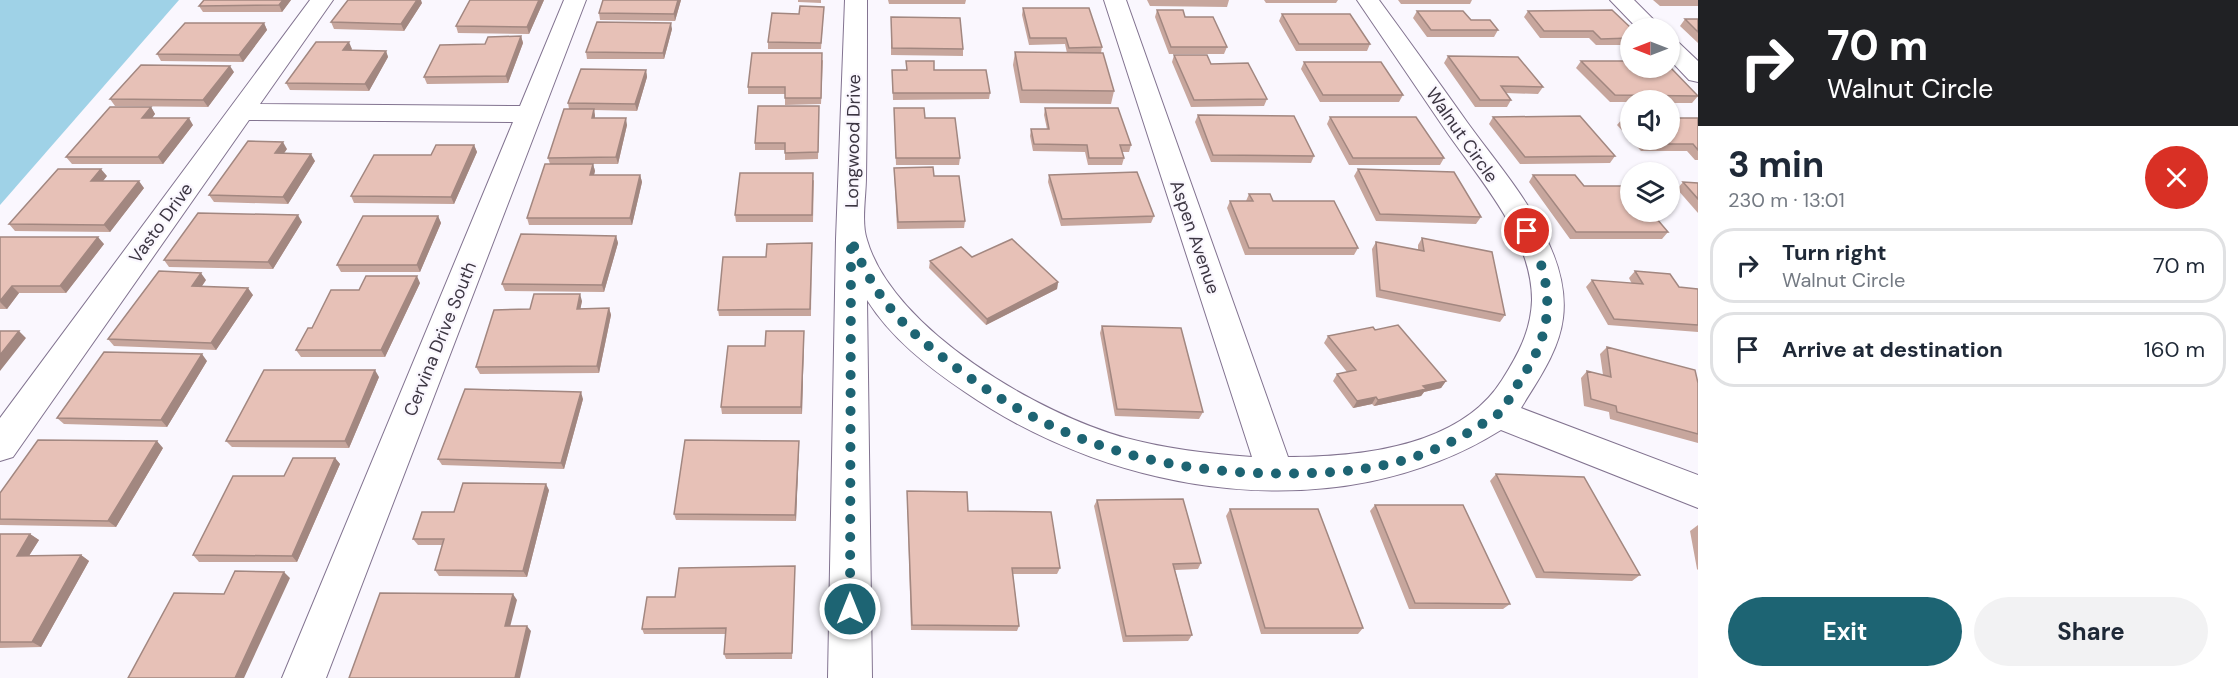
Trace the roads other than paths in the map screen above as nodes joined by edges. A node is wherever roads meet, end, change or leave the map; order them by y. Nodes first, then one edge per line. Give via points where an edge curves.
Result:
1 (322, 0) edge
2 (575, 0) edge
3 (856, 0) edge
4 (1115, 0) edge
5 (1368, 0) edge
6 (1621, 0) edge
7 (1640, 18) edge
8 (1680, 57) edge
9 (1698, 75) edge
10 (240, 112) junction
11 (530, 114) junction
12 (851, 239) junction
13 (1498, 414) junction
14 (0, 446) edge
15 (1276, 475) junction
16 (1698, 492) edge
17 (304, 678) edge
18 (850, 678) edge

1 - 10 street, Vasto Drive
2 - 11 street, Cervina Drive South
3 - 12 street, Longwood Drive
4 - 15 street, Aspen Avenue
5 - 13 street, Walnut Circle via 1520,217 1543,268 1548,292 1547,321 1538,353
6 - 7 street
8 - 9 street
10 - 11 street
10 - 14 street, Vasto Drive
11 - 17 street, Cervina Drive South
12 - 15 street, Walnut Circle via 866,276 894,314 948,362 1028,416 1113,451 1161,464
12 - 18 street, Longwood Drive
13 - 15 street, Walnut Circle via 1445,447 1400,462 1354,470
13 - 16 street

